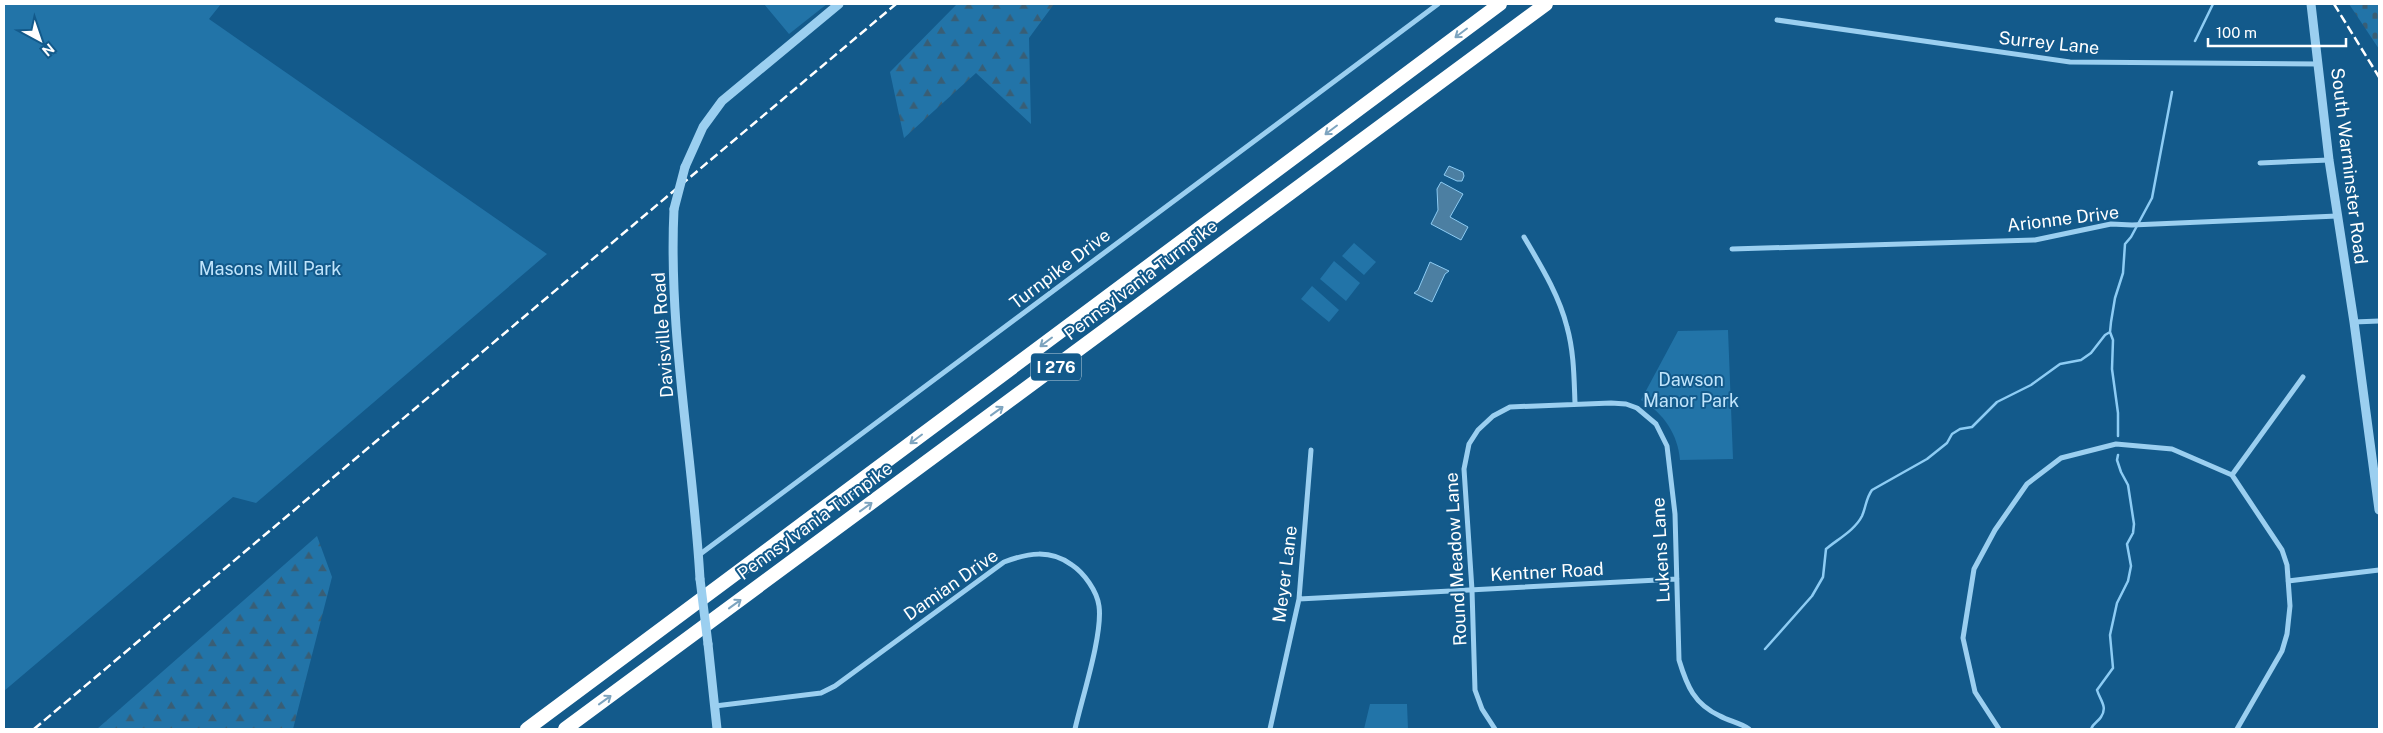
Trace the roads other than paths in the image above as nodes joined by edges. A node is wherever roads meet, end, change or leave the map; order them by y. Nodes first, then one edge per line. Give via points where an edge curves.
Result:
1 (839, 4) edge
2 (1438, 4) edge
3 (1500, 4) edge
4 (1546, 4) edge
5 (2311, 4) edge
6 (1777, 20) dead end
7 (2320, 64) junction
8 (2329, 160) junction
9 (2260, 163) dead end
10 (2337, 216) junction
11 (1524, 237) dead end
12 (1732, 249) dead end
13 (2379, 321) edge
14 (2354, 322) junction
15 (2303, 377) dead end
16 (1575, 404) junction
17 (1311, 450) dead end
18 (2232, 475) junction
19 (2379, 510) edge
20 (699, 556) junction
21 (2379, 570) edge
22 (1677, 579) junction
23 (2288, 581) junction
24 (1472, 590) junction
25 (1300, 600) junction
26 (715, 706) junction
27 (527, 729) edge
28 (565, 729) edge
29 (717, 729) edge
30 (1075, 729) edge
31 (1270, 729) edge
32 (1495, 729) edge
33 (1746, 729) edge
34 (1998, 729) edge
35 (2237, 729) edge

1 - 20 street, Davisville Road, bridge via 722,101 703,127 685,167 674,209 672,245 676,318
2 - 20 street, Turnpike Drive
3 -> 27 highway, Pennsylvania Turnpike / I 276
28 -> 4 highway, Pennsylvania Turnpike / I 276
5 - 7 street, South Warminster Road
6 - 7 street, Surrey Lane via 2070,62
7 - 8 street, South Warminster Road
8 - 9 street
8 - 10 street, South Warminster Road
10 - 12 street, Arionne Drive via 2111,224 2034,240
10 - 14 street, South Warminster Road
11 - 16 street via 1559,302 1568,328
13 - 14 street
14 - 19 street, South Warminster Road
15 - 18 street
16 - 22 street, Lukens Lane via 1626,404 1637,408 1656,424 1667,446 1675,514
16 - 24 street, Round Meadow Lane via 1510,407 1493,416 1469,444 1464,469
17 - 25 street, Meyer Lane
18 - 23 street via 2282,550
18 - 34 street via 2172,449 2116,444 2060,458 2027,484 1995,530 1974,570 1963,638 1975,692
20 - 26 street, Davisville Road, bridge
21 - 23 street
22 - 24 street, Kentner Road
22 - 33 street, Lukens Lane via 1679,660 1686,683 1703,706
23 - 35 street via 2290,606 2282,651
24 - 25 street, Kentner Road
24 - 32 street, Round Meadow Lane via 1475,690
25 - 31 street, Meyer Lane
26 - 29 street, Davisville Road
26 - 30 street, Damian Drive via 821,693 1004,562 1024,554 1040,553 1062,558 1079,569 1099,604 1099,625

